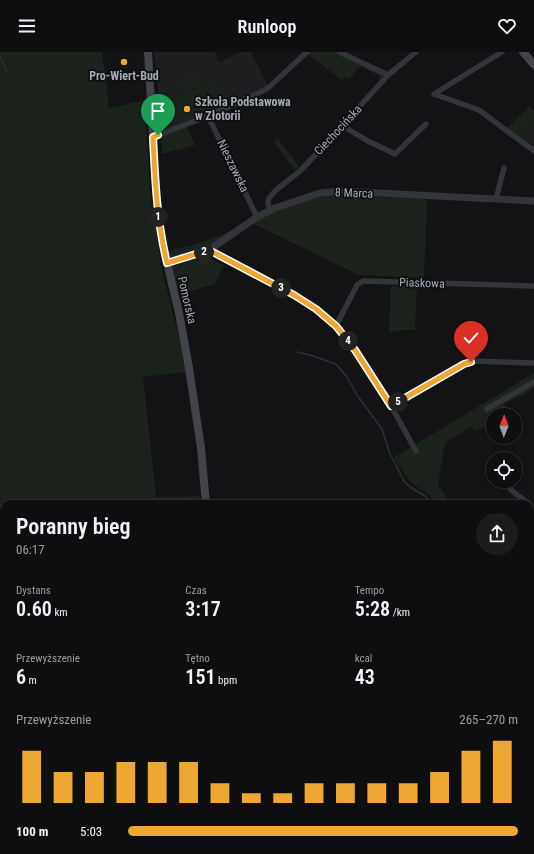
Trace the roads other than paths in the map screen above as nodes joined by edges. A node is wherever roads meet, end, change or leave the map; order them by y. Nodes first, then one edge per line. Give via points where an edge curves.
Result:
1 (148, 52) edge
2 (307, 52) edge
3 (340, 52) edge
4 (416, 52) edge
5 (502, 52) edge
6 (523, 52) edge
7 (534, 65) edge
8 (388, 75) junction
9 (208, 116) junction
10 (426, 124) dead end
11 (343, 126) junction
12 (153, 137) junction
13 (534, 151) edge
14 (504, 168) dead end
15 (496, 199) junction
16 (534, 201) edge
17 (269, 210) junction
18 (257, 217) junction
19 (209, 250) junction
20 (167, 263) junction
21 (534, 286) edge
22 (336, 326) junction
23 (534, 363) edge
24 (534, 382) edge
25 (391, 406) junction
26 (489, 408) edge
27 (416, 450) dead end
28 (510, 488) edge
29 (206, 500) edge
30 (524, 500) edge

1 - 12 main road, Pomorska
2 - 9 street via 267,89
3 - 8 street
4 - 8 street, Ciechocińska
5 - 13 street via 434,94 479,110
6 - 7 main road
8 - 11 street, Ciechocińska
9 - 12 street
9 - 18 street, Nieszawska
10 - 11 street via 395,154
11 - 17 street, Ciechocińska via 300,170 276,190 269,198
12 - 20 main road, Pomorska via 158,218
14 - 15 street
15 - 16 street, 8 Marca
15 - 17 street, 8 Marca via 339,191 320,193
17 - 18 street, 8 Marca
18 - 19 street, 8 Marca
19 - 20 street, 8 Marca
19 - 22 street via 294,295
20 - 29 main road, Pomorska via 189,368
21 - 22 street, Piaskowa via 363,281 357,285
22 - 25 street via 355,350
23 - 25 street via 464,364
24 - 26 street
25 - 27 street
28 - 30 street

